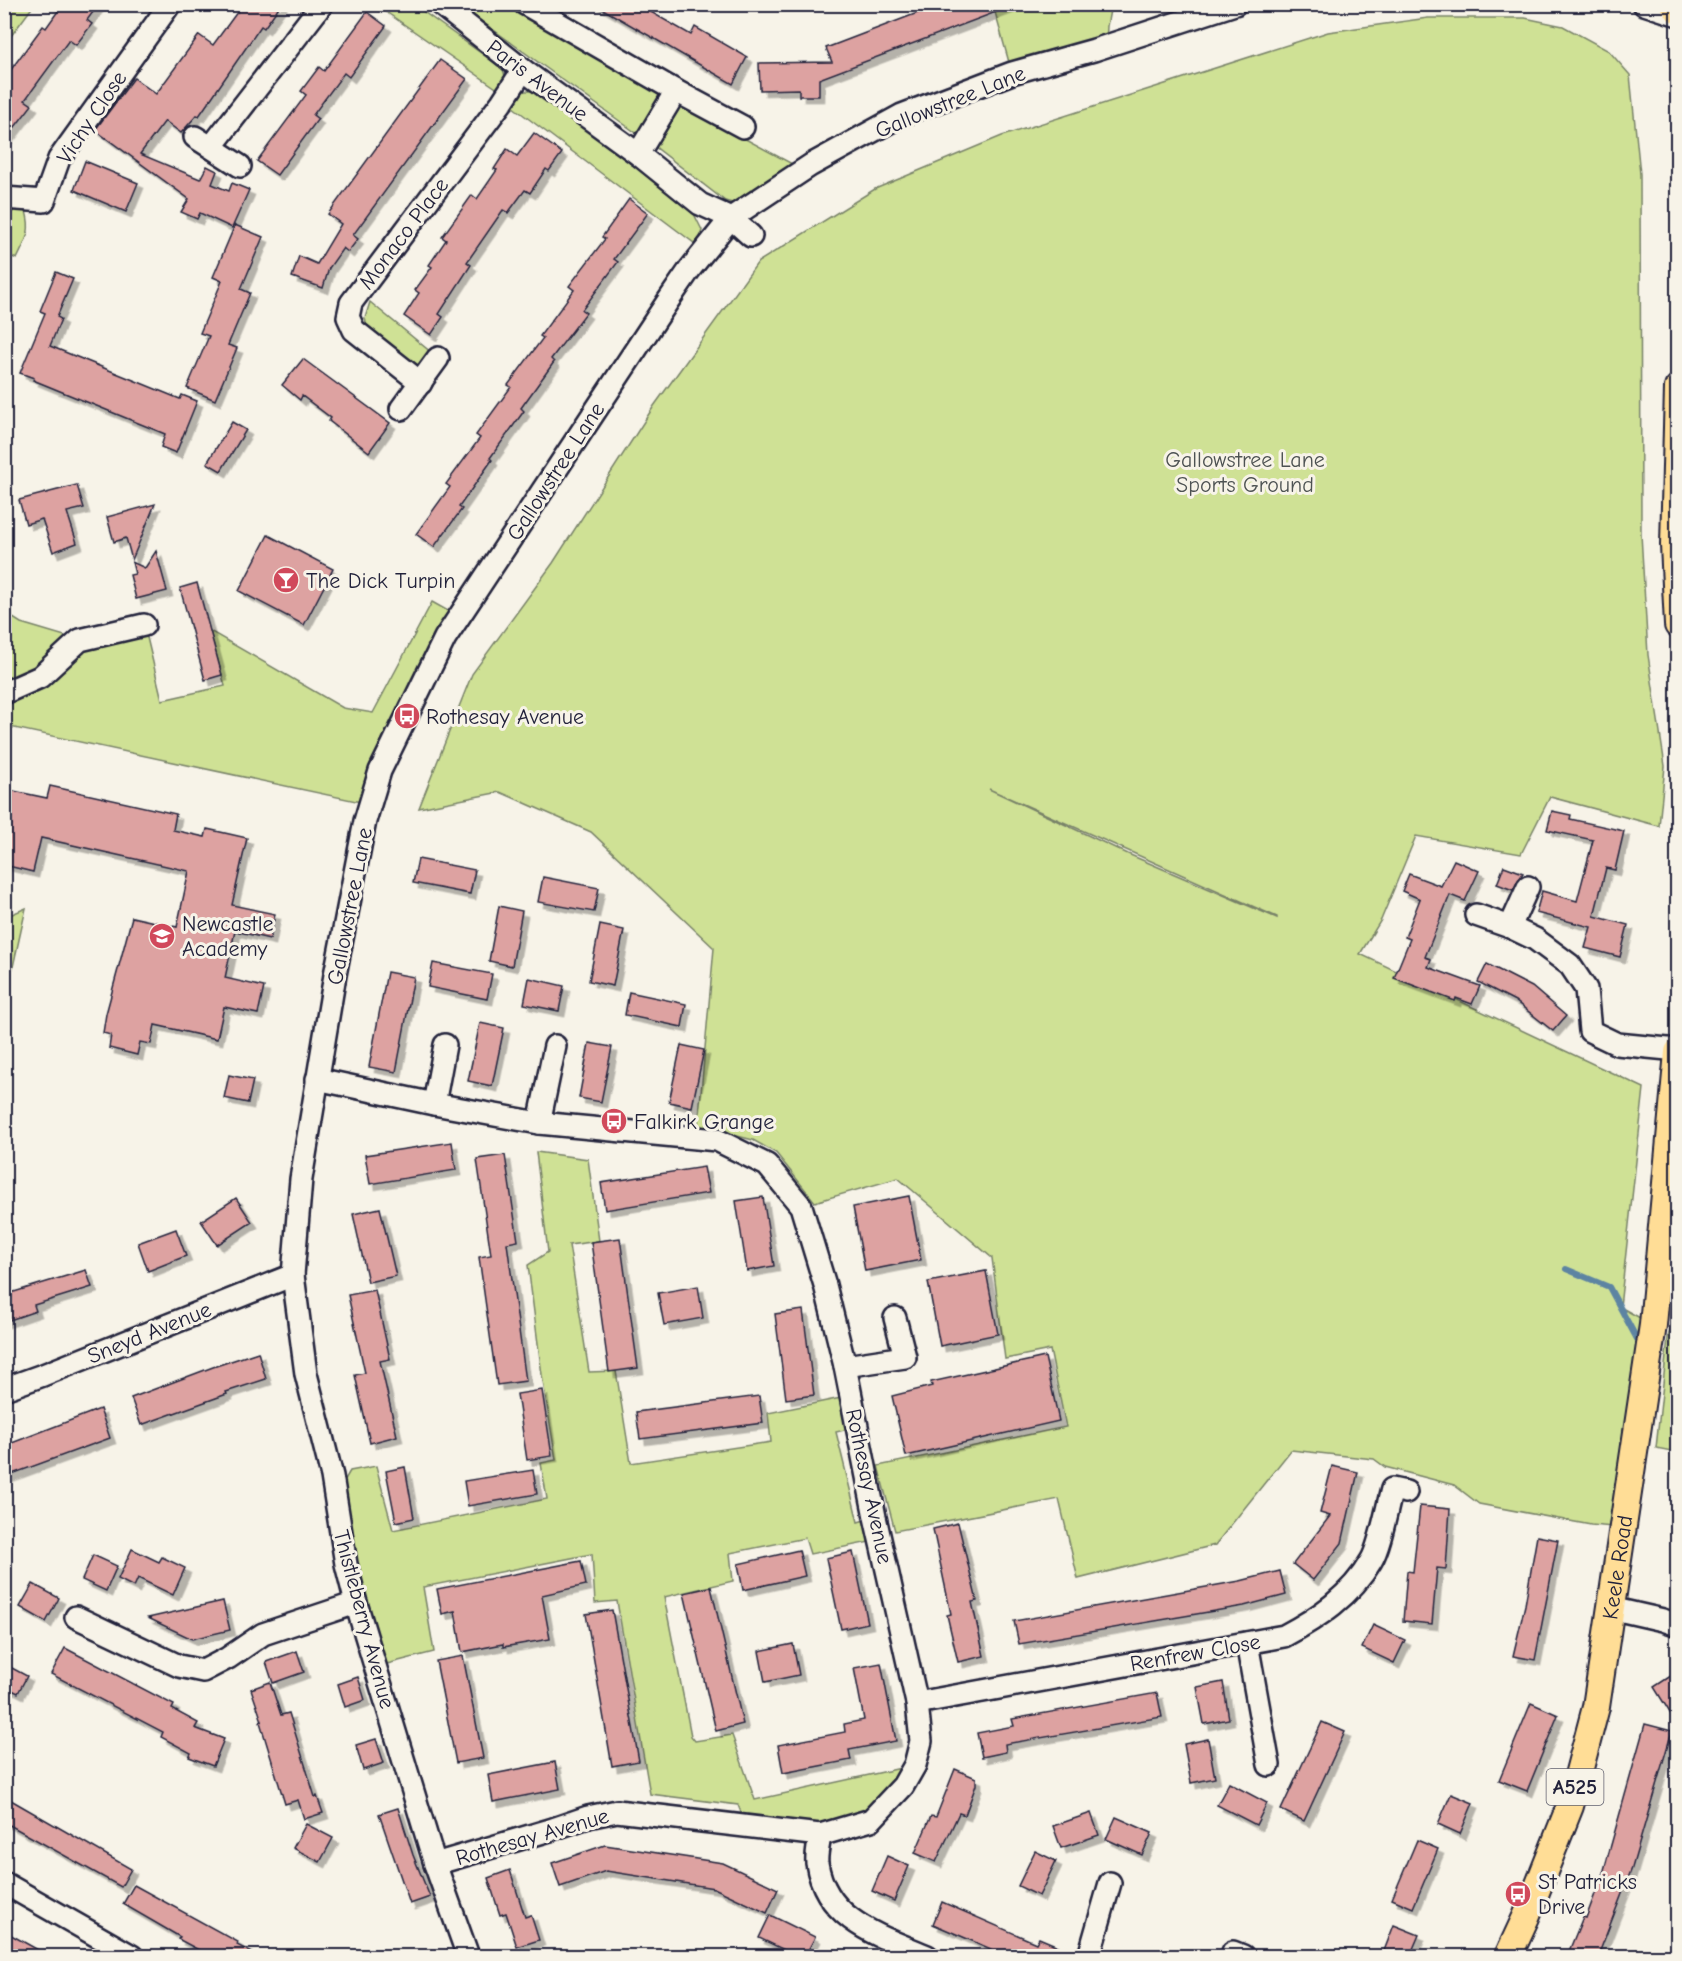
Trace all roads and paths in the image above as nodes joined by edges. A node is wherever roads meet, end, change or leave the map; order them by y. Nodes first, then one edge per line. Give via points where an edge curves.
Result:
1 (170, 4) edge
2 (322, 4) edge
3 (440, 4) edge
4 (525, 4) edge
5 (1235, 4) edge
6 (1644, 4) edge
7 (1674, 4) edge
8 (1677, 10) edge
9 (1677, 15) edge
10 (523, 70) junction
11 (676, 91) junction
12 (743, 127) dead end
13 (638, 154) junction
14 (240, 166) dead end
15 (4, 198) edge
16 (731, 218) junction
17 (751, 236) dead end
18 (438, 358) dead end
19 (422, 383) junction
20 (1677, 388) edge
21 (401, 410) dead end
22 (144, 625) dead end
23 (1677, 625) edge
24 (4, 693) edge
25 (1528, 887) dead end
26 (1476, 915) dead end
27 (1510, 927) junction
28 (445, 1045) dead end
29 (555, 1046) dead end
30 (1677, 1051) edge
31 (317, 1078) junction
32 (1675, 1103) edge
33 (434, 1104) junction
34 (539, 1124) junction
35 (1673, 1160) edge
36 (293, 1275) junction
37 (895, 1318) dead end
38 (845, 1366) junction
39 (4, 1389) edge
40 (1399, 1490) dead end
41 (356, 1603) junction
42 (1610, 1608) junction
43 (76, 1617) dead end
44 (1677, 1625) edge
45 (1247, 1643) junction
46 (917, 1703) junction
47 (1269, 1765) dead end
48 (820, 1835) junction
49 (435, 1864) junction
50 (4, 1883) edge
51 (1110, 1883) dead end
52 (132, 1956) edge
53 (468, 1956) edge
54 (927, 1956) edge
55 (1089, 1956) edge
56 (1508, 1956) edge

1 - 15 street, Vichy Close via 59,159 44,201
2 - 14 street via 204,142
3 - 10 street, Paris Avenue
4 - 11 street
5 - 16 street, Gallowstree Lane via 1012,73 902,115 811,165
6 - 9 street
7 - 8 main road
10 - 13 street, Paris Avenue
10 - 19 street, Monaco Place via 351,303 348,317 354,330
11 - 12 street
11 - 13 street
13 - 16 street, Paris Avenue via 700,204
16 - 17 street, Paris Avenue
16 - 31 street, Gallowstree Lane via 668,301 445,638 380,771 365,821
18 - 19 street
19 - 21 street
20 - 23 main road
22 - 24 street via 80,640 40,677
25 - 27 street
26 - 27 street
27 - 30 street via 1548,947 1570,965 1586,989 1590,1031 1617,1044
28 - 33 street
29 - 34 street
30 - 32 main road, Keele Road / A525
31 - 33 street, Rothesay Avenue
31 - 36 street, Gallowstree Lane via 301,1179
32 - 35 main road, Keele Road / A525
33 - 34 street, Rothesay Avenue
34 - 38 street, Rothesay Avenue via 717,1140 767,1165 801,1206
35 - 42 main road, Keele Road / A525 via 1653,1325
36 - 39 street, Sneyd Avenue
36 - 41 street, Thistleberry Avenue via 306,1374 332,1476
37 - 38 street via 904,1357
38 - 46 street, Rothesay Avenue
40 - 45 street, Renfrew Close via 1373,1559 1352,1587 1319,1617 1284,1636
41 - 43 street via 263,1635 203,1671 179,1666
41 - 49 street, Thistleberry Avenue
42 - 44 street
42 - 56 main road, Keele Road / A525 via 1596,1707 1570,1806
45 - 46 street, Renfrew Close
45 - 47 street
46 - 48 street, Rothesay Avenue via 921,1741 915,1765 903,1786 871,1820
48 - 49 street, Rothesay Avenue via 617,1811
48 - 54 street via 817,1862 829,1899 859,1926
49 - 53 street, Thistleberry Avenue
50 - 52 street
51 - 55 street

